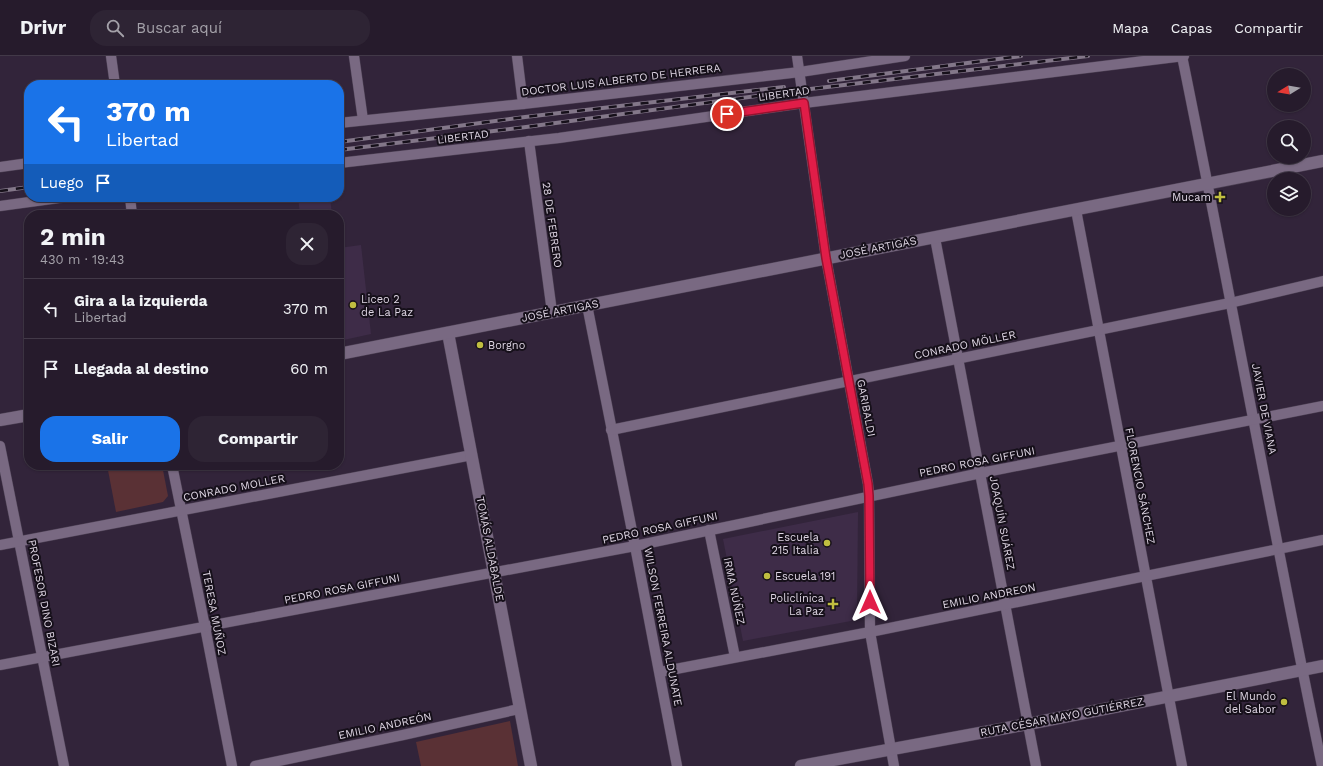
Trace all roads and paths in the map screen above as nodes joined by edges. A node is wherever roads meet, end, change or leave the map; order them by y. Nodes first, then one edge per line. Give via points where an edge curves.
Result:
1 (111, 56) edge
2 (354, 56) edge
3 (517, 56) edge
4 (797, 56) edge
5 (905, 56) edge
6 (1183, 56) edge
7 (800, 72) junction
8 (113, 80) edge
9 (804, 103) junction
10 (523, 104) junction
11 (362, 120) junction
12 (344, 122) edge
13 (529, 141) junction
14 (1323, 161) edge
15 (344, 162) edge
16 (24, 164) edge
17 (0, 167) edge
18 (1209, 184) junction
19 (29, 202) edge
20 (0, 206) edge
21 (1076, 210) junction
22 (935, 238) junction
23 (826, 258) junction
24 (1323, 281) edge
25 (1230, 303) junction
26 (587, 305) junction
27 (552, 312) junction
28 (1098, 330) junction
29 (448, 333) junction
30 (344, 353) edge
31 (958, 359) junction
32 (849, 381) junction
33 (1323, 406) edge
34 (24, 416) edge
35 (1254, 419) junction
36 (0, 420) edge
37 (611, 430) junction
38 (0, 446) edge
39 (1120, 447) junction
40 (472, 455) junction
41 (173, 470) edge
42 (981, 473) junction
43 (869, 496) junction
44 (181, 511) junction
45 (710, 530) junction
46 (1323, 540) edge
47 (19, 542) junction
48 (0, 546) edge
49 (635, 546) junction
50 (1280, 549) junction
51 (494, 573) junction
52 (1144, 576) junction
53 (1006, 605) junction
54 (205, 627) junction
55 (870, 632) junction
56 (43, 657) junction
57 (735, 657) junction
58 (0, 665) edge
59 (1323, 666) edge
60 (1302, 670) junction
61 (660, 672) junction
62 (1168, 697) junction
63 (519, 709) junction
64 (1028, 724) junction
65 (891, 749) junction
66 (64, 766) edge
67 (232, 766) edge
68 (256, 766) edge
69 (531, 766) edge
70 (677, 766) edge
71 (801, 766) edge
72 (894, 766) edge
73 (1036, 766) edge
74 (1182, 766) edge
75 (1322, 766) edge

1 - 8 street
2 - 11 street
3 - 10 street
4 - 7 street, GARIBALDI
5 - 7 street, DOCTOR LUIS ALBERTO DE HERRERA
6 - 9 street, LIBERTAD
6 - 18 street, JAVIER DE VIANA
7 - 9 street, GARIBALDI
7 - 10 street, DOCTOR LUIS ALBERTO DE HERRERA
9 - 13 street, LIBERTAD
9 - 23 street, GARIBALDI
10 - 11 street, DOCTOR LUIS ALBERTO DE HERRERA
11 - 12 street, DOCTOR LUIS ALBERTO DE HERRERA
13 - 15 street, LIBERTAD
13 - 27 street, 28 DE FEBRERO
14 - 18 street, JOSÉ ARTIGAS
16 - 17 street
18 - 21 street, JOSÉ ARTIGAS
18 - 25 street, JAVIER DE VIANA
19 - 20 street
21 - 22 street, JOSÉ ARTIGAS
21 - 28 street, FLORENCIO SÁNCHEZ
22 - 23 street, JOSÉ ARTIGAS
22 - 31 street, JOAQUÍN SUÁREZ
23 - 26 street, JOSÉ ARTIGAS
23 - 32 street, GARIBALDI
24 - 25 street, CONRADO MÖLLER
25 - 28 street, CONRADO MÖLLER
25 - 35 street, JAVIER DE VIANA
26 - 27 street, JOSÉ ARTIGAS
26 - 37 street, WILSON FERREIRA ALDUNATE
27 - 29 street, JOSÉ ARTIGAS
28 - 31 street, CONRADO MÖLLER
28 - 39 street, FLORENCIO SÁNCHEZ
29 - 30 street, JOSÉ ARTIGAS
29 - 40 street, TOMÁS ALDABALDE
31 - 32 street, CONRADO MÖLLER
31 - 42 street, JOAQUÍN SUÁREZ
32 - 37 street, CONRADO MÖLLER
32 - 43 street, GARIBALDI
33 - 35 street, PEDRO ROSA GIFFUNI
34 - 36 street
35 - 39 street, PEDRO ROSA GIFFUNI
35 - 50 street, JAVIER DE VIANA
37 - 49 street, WILSON FERREIRA ALDUNATE
38 - 47 street, PROFESOR DINO BIZARI
39 - 42 street, PEDRO ROSA GIFFUNI
39 - 52 street, FLORENCIO SÁNCHEZ
40 - 44 street, CONRADO MOLLER
40 - 51 street, TOMÁS ALDABALDE
41 - 44 street, TERESA MUÑOZ
42 - 43 street, PEDRO ROSA GIFFUNI
42 - 53 street, JOAQUÍN SUÁREZ
43 - 45 street, PEDRO ROSA GIFFUNI
43 - 55 street, GARIBALDI
44 - 47 street, CONRADO MOLLER
44 - 54 street, TERESA MUÑOZ
45 - 49 street, PEDRO ROSA GIFFUNI
45 - 57 street, IRMA NÚÑEZ
46 - 50 street, EMILIO ANDREON
47 - 48 street, CONRADO MOLLER
47 - 56 street, PROFESOR DINO BIZARI
49 - 51 street, PEDRO ROSA GIFFUNI
49 - 61 street, WILSON FERREIRA ALDUNATE
50 - 52 street, EMILIO ANDREON
50 - 60 street, JAVIER DE VIANA
51 - 54 street, PEDRO ROSA GIFFUNI
51 - 63 street, TOMÁS ALDABALDE
52 - 53 street, EMILIO ANDREON
52 - 62 street, FLORENCIO SÁNCHEZ
53 - 55 street, EMILIO ANDREON
53 - 64 street, JOAQUÍN SUÁREZ
54 - 56 street, PEDRO ROSA GIFFUNI
54 - 67 street, TERESA MUÑOZ
55 - 57 street, EMILIO ANDREON
55 - 65 street, GARIBALDI
56 - 58 street, PEDRO ROSA GIFFUNI
56 - 66 street, PROFESOR DINO BIZARI
57 - 61 street, EMILIO ANDREON
59 - 60 street, RUTA CÉSAR MAYO GUTIÉRREZ
60 - 62 street, RUTA CÉSAR MAYO GUTIÉRREZ
60 - 75 street, JAVIER DE VIANA
61 - 70 street, WILSON FERREIRA ALDUNATE
62 - 64 street, RUTA CÉSAR MAYO GUTIÉRREZ
62 - 74 street, FLORENCIO SÁNCHEZ
63 - 68 street, EMILIO ANDREÓN
63 - 69 street, TOMÁS ALDABALDE
64 - 65 street, RUTA CÉSAR MAYO GUTIÉRREZ
64 - 73 street, JOAQUÍN SUÁREZ
65 - 71 street, RUTA CÉSAR MAYO GUTIÉRREZ
65 - 72 street, GARIBALDI

